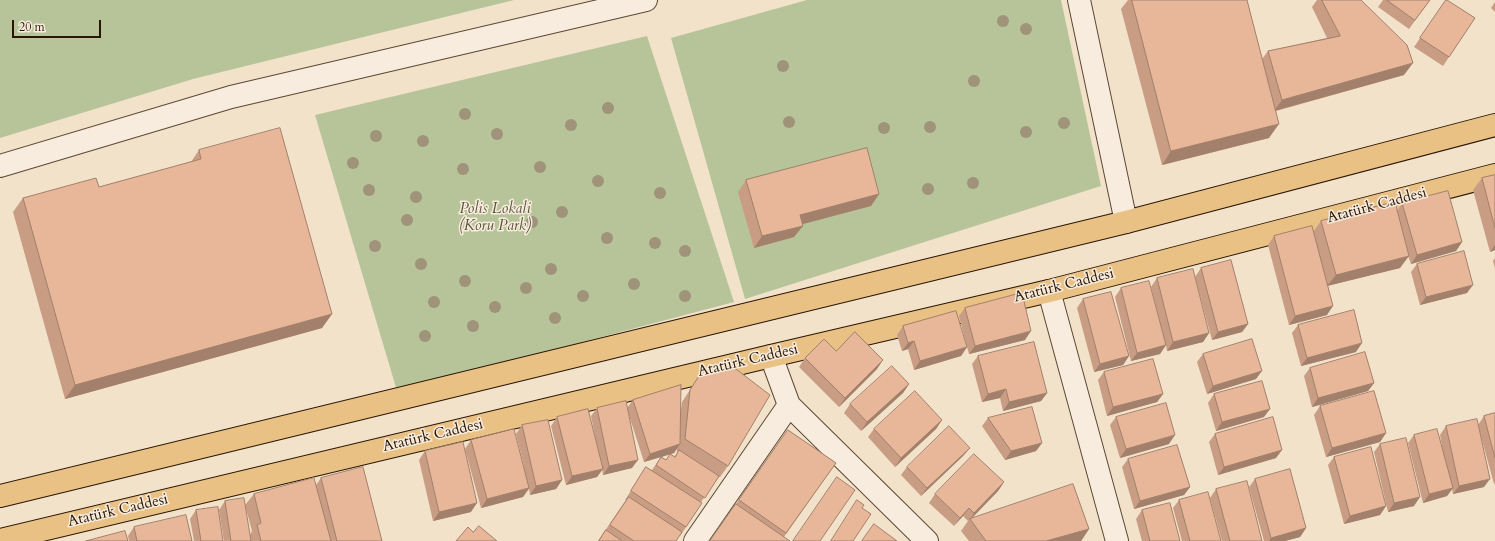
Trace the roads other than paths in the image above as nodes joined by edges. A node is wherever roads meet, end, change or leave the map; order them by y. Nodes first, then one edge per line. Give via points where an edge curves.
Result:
1 (646, 0) edge
2 (1079, 0) edge
3 (1495, 125) edge
4 (0, 166) edge
5 (1495, 175) edge
6 (1126, 222) junction
7 (1049, 291) junction
8 (771, 356) junction
9 (789, 405) junction
10 (0, 496) edge
11 (0, 540) edge
12 (695, 541) edge
13 (927, 541) edge
14 (1117, 541) edge

1 - 4 street via 231,97
2 - 6 street
3 - 6 main road
5 - 7 main road, Atatürk Caddesi
6 - 10 main road
7 - 8 main road, Atatürk Caddesi
7 - 14 street
8 - 9 street
8 - 11 main road, Atatürk Caddesi
9 - 12 street
9 - 13 street

